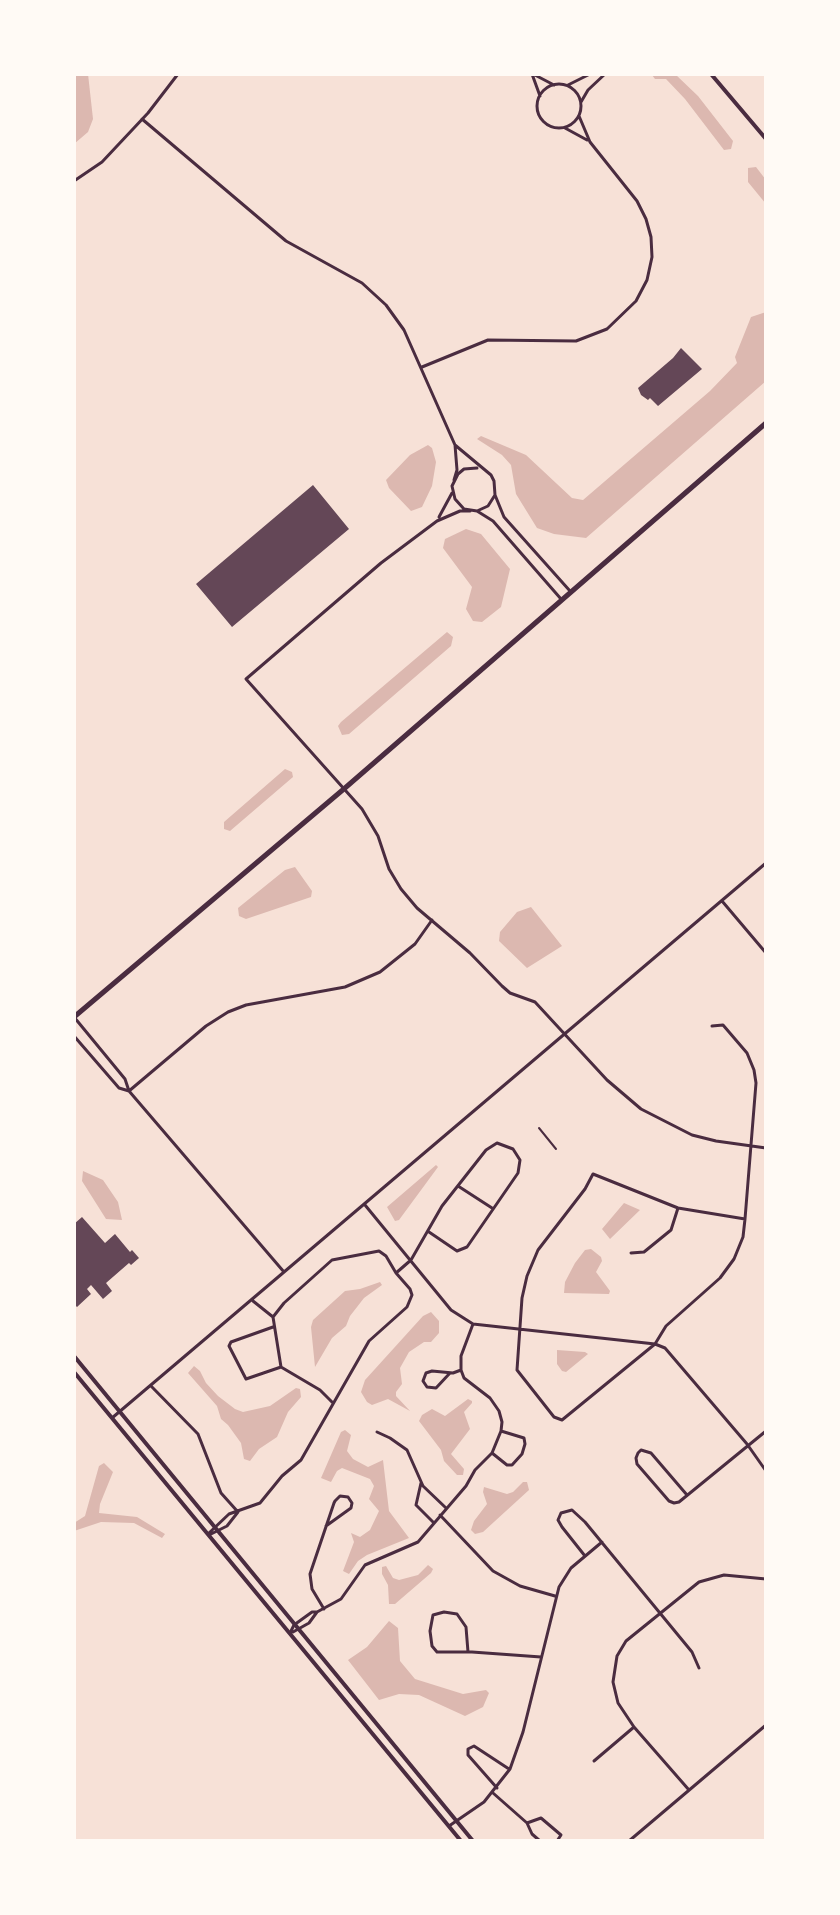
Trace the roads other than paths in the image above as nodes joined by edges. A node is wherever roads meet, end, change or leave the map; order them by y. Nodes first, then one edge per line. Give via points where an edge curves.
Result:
1 (178, 74) edge
2 (532, 74) edge
3 (590, 74) edge
4 (605, 74) edge
5 (711, 74) edge
6 (554, 85) junction
7 (567, 85) junction
8 (540, 96) junction
9 (581, 102) junction
10 (579, 116) junction
11 (142, 119) junction
12 (564, 127) junction
13 (766, 139) edge
14 (590, 142) junction
15 (74, 181) edge
16 (422, 367) junction
17 (766, 423) edge
18 (455, 445) junction
19 (479, 468) junction
20 (454, 480) junction
21 (452, 493) junction
22 (495, 495) junction
23 (470, 511) junction
24 (477, 511) junction
25 (437, 521) junction
26 (570, 591) junction
27 (561, 599) junction
28 (345, 788) junction
29 (766, 863) edge
30 (722, 901) junction
31 (432, 920) junction
32 (766, 953) edge
33 (74, 1017) edge
34 (712, 1026) dead end
35 (566, 1033) junction
36 (74, 1036) edge
37 (129, 1091) junction
38 (539, 1128) dead end
39 (751, 1147) junction
40 (766, 1148) edge
41 (556, 1149) dead end
42 (457, 1185) junction
43 (365, 1205) junction
44 (492, 1208) junction
45 (678, 1208) junction
46 (745, 1219) junction
47 (429, 1232) junction
48 (631, 1253) dead end
49 (411, 1260) junction
50 (284, 1272) junction
51 (396, 1273) junction
52 (252, 1300) junction
53 (273, 1317) junction
54 (473, 1324) junction
55 (275, 1326) junction
56 (520, 1331) junction
57 (655, 1344) junction
58 (74, 1356) edge
59 (281, 1367) junction
60 (461, 1370) junction
61 (74, 1372) edge
62 (450, 1373) junction
63 (151, 1385) junction
64 (333, 1403) junction
65 (119, 1411) junction
66 (112, 1418) junction
67 (501, 1431) junction
68 (766, 1431) edge
69 (377, 1432) dead end
70 (747, 1444) junction
71 (492, 1453) junction
72 (766, 1471) edge
73 (421, 1483) junction
74 (687, 1495) junction
75 (446, 1508) junction
76 (238, 1512) junction
77 (440, 1515) junction
78 (434, 1523) junction
79 (326, 1526) junction
80 (216, 1530) junction
81 (208, 1535) junction
82 (602, 1542) junction
83 (585, 1556) junction
84 (766, 1579) edge
85 (556, 1596) junction
86 (324, 1609) junction
87 (317, 1612) junction
88 (660, 1614) junction
89 (296, 1628) junction
90 (290, 1633) junction
91 (468, 1652) junction
92 (541, 1657) junction
93 (699, 1668) dead end
94 (766, 1725) edge
95 (634, 1727) junction
96 (594, 1761) dead end
97 (510, 1769) junction
98 (497, 1788) junction
99 (689, 1790) junction
100 (493, 1793) junction
101 (457, 1822) junction
102 (527, 1823) junction
103 (449, 1826) junction
104 (461, 1841) edge
105 (473, 1841) edge
106 (540, 1841) edge
107 (557, 1841) edge
108 (629, 1841) edge

1 - 11 street
2 - 6 street
2 - 8 street
3 - 7 street
4 - 9 street
5 - 13 street
6 - 7 street
6 - 8 street
7 - 9 street
8 - 12 street via 542,119
9 - 10 street
10 - 12 street
10 - 14 street
11 - 15 street via 102,162
11 - 16 street via 286,241 376,295 395,316
12 - 14 street
14 - 16 street via 646,219 652,257 636,301 607,329 585,338 488,340
16 - 18 street
17 - 26 main road
18 - 19 street
18 - 20 street
19 - 20 street via 464,469
19 - 22 street via 494,481
20 - 21 street
21 - 23 street via 458,505
21 - 25 street
22 - 24 street
22 - 26 street via 504,517
23 - 24 street
23 - 25 street
24 - 27 street via 493,521
25 - 28 street via 246,679
26 - 27 main road
27 - 28 main road
28 - 31 street via 378,836 401,889
28 - 33 main road
29 - 30 street
30 - 32 street
30 - 35 street
31 - 35 street via 510,993 535,1002
31 - 37 street via 415,944 380,972 345,987 228,1012
33 - 37 street
34 - 39 street via 723,1025 754,1070
35 - 39 street via 641,1109 692,1135
35 - 43 street
36 - 37 street via 119,1088
37 - 50 street
38 - 41 lane
39 - 40 street
39 - 46 street
42 - 44 street
42 - 44 street via 486,1150 497,1143 513,1149 520,1160 518,1173
42 - 47 street
43 - 49 street
43 - 50 street
44 - 47 street via 467,1247 457,1251
45 - 46 street
45 - 48 street via 671,1230 644,1252
45 - 56 street via 593,1174 538,1250 522,1298
46 - 57 street via 743,1237 727,1270 666,1326
47 - 49 street
49 - 51 street
49 - 54 street via 451,1310
50 - 52 street
51 - 53 street via 379,1251 332,1260
51 - 64 street via 410,1289 411,1301 369,1341
52 - 53 street
52 - 63 street
53 - 55 street
54 - 56 street
54 - 60 street
55 - 59 street
55 - 59 street via 229,1346 246,1379
56 - 57 street
56 - 57 street via 517,1370 562,1420
57 - 70 street via 674,1356
58 - 65 street
59 - 64 street
60 - 62 street
60 - 67 street via 499,1411
61 - 66 street
62 - 62 street via 432,1371 423,1381 436,1388
63 - 65 street
63 - 76 street via 198,1434 221,1493
64 - 76 street via 301,1460 260,1503
65 - 66 street
65 - 80 street
66 - 81 street
67 - 71 street
67 - 71 street via 524,1438 522,1454 507,1465
68 - 70 street
69 - 73 street via 407,1450
70 - 72 street
70 - 74 street
71 - 75 street
73 - 75 street
73 - 78 street via 416,1505
74 - 74 street via 651,1453 638,1453 637,1464 669,1501 679,1502
75 - 77 street
76 - 80 street
76 - 80 street via 229,1514
77 - 78 street
77 - 85 street via 493,1571
78 - 86 street via 418,1542 365,1565 341,1599
79 - 79 street via 336,1499 349,1498 351,1508
79 - 86 street via 310,1574
80 - 81 street
80 - 89 street
81 - 90 street
82 - 83 street
82 - 83 street via 576,1513 561,1513 558,1520
82 - 88 street
83 - 85 street via 564,1577
84 - 88 street via 711,1577
85 - 92 street
86 - 87 street
87 - 89 street
87 - 89 street
88 - 93 street
88 - 95 street via 626,1641 617,1656 613,1682 618,1703
89 - 90 street
89 - 101 street
90 - 103 street
91 - 91 street via 437,1652 430,1631 433,1615 457,1614 466,1627
91 - 92 street
92 - 97 street
94 - 99 street
95 - 96 street
95 - 99 street
97 - 98 street
97 - 98 street via 474,1746 468,1749
98 - 100 street
99 - 108 street
100 - 101 street
100 - 102 street
101 - 103 street
101 - 105 street
102 - 106 street
102 - 107 street via 541,1818 561,1835
103 - 104 street

